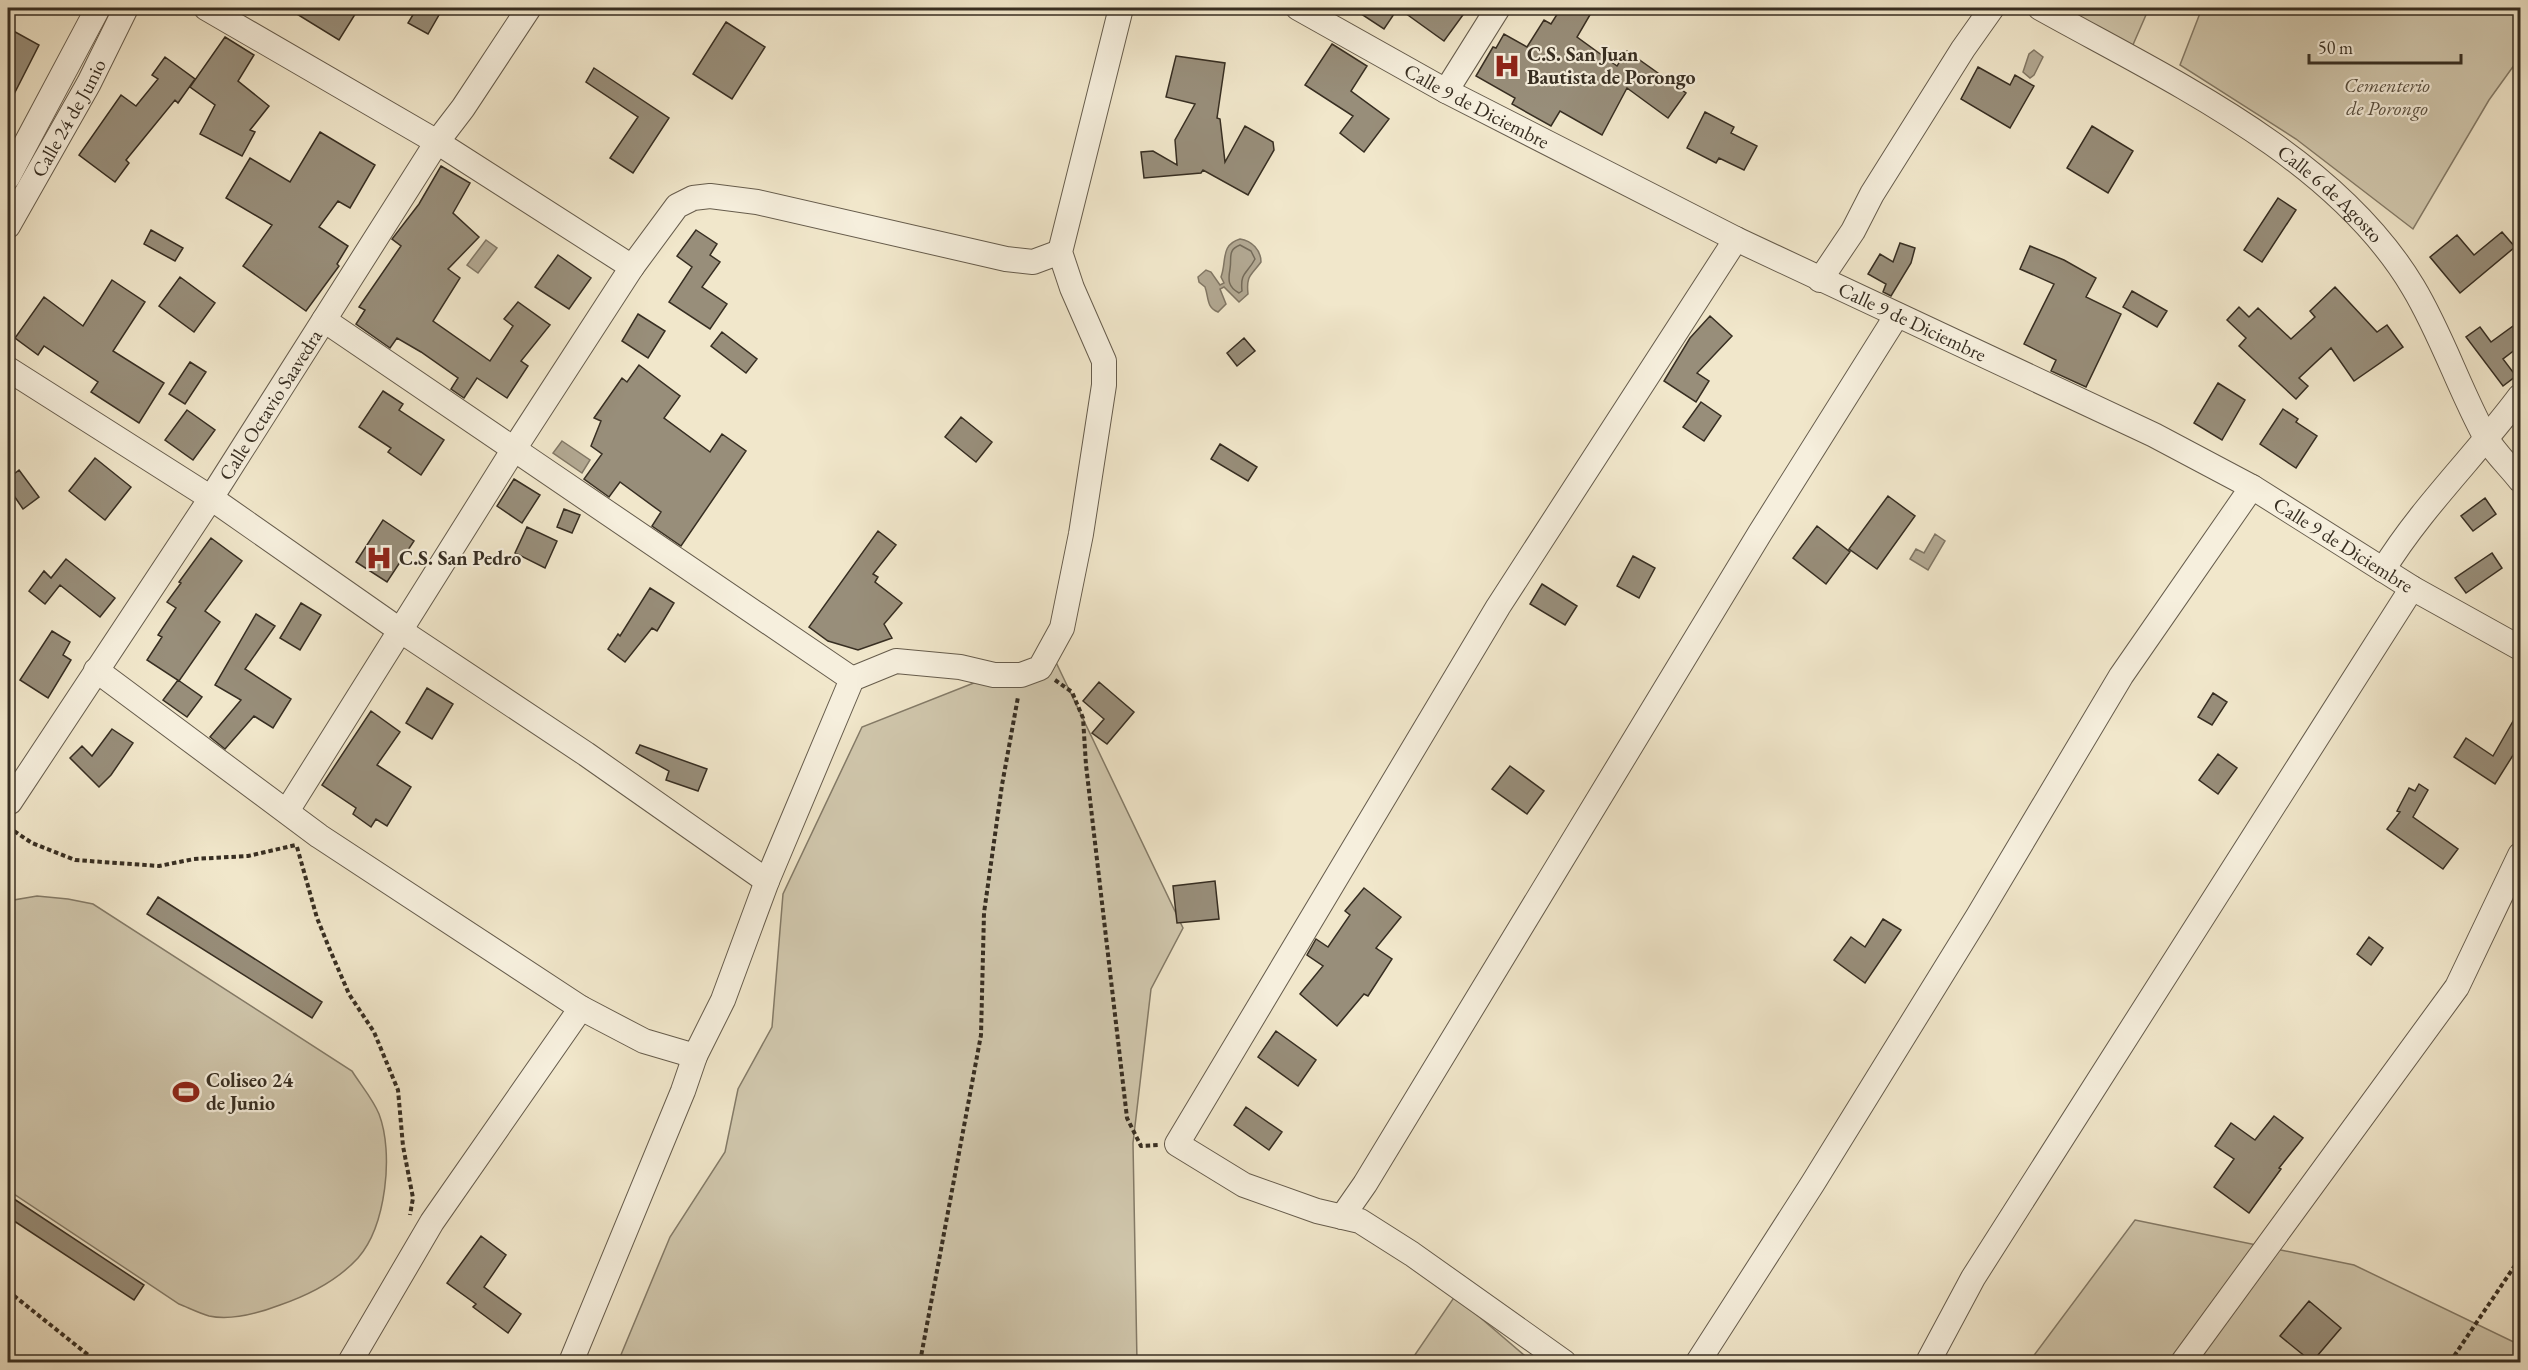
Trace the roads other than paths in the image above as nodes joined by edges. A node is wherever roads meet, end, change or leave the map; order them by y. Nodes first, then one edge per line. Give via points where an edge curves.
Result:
1 (98, 8) edge
2 (126, 8) edge
3 (206, 8) edge
4 (529, 8) edge
5 (1121, 8) edge
6 (1298, 8) edge
7 (1498, 8) edge
8 (1992, 8) edge
9 (2040, 8) edge
10 (1446, 91) junction
11 (437, 142) junction
12 (8, 177) edge
13 (8, 226) edge
14 (1736, 239) junction
15 (1060, 252) junction
16 (632, 267) junction
17 (1820, 280) junction
18 (1897, 315) junction
19 (324, 320) junction
20 (8, 369) edge
21 (2520, 396) edge
22 (2487, 440) junction
23 (514, 449) junction
24 (2520, 480) edge
25 (2252, 487) junction
26 (211, 498) junction
27 (2383, 570) junction
28 (2412, 588) junction
29 (401, 631) junction
30 (2520, 648) edge
31 (96, 670) junction
32 (852, 679) junction
33 (9, 802) edge
34 (287, 811) junction
35 (2520, 855) edge
36 (767, 881) junction
37 (581, 1008) junction
38 (695, 1056) junction
39 (1342, 1217) junction
40 (350, 1362) edge
41 (571, 1362) edge
42 (1564, 1362) edge
43 (1698, 1362) edge
44 (1928, 1362) edge
45 (2183, 1362) edge

1 - 12 street, Calle 24 de Junio
2 - 13 street, Calle 24 de Junio via 89,83
3 - 11 street
4 - 11 street, Calle Octavio Saavedra via 464,108
5 - 15 street
6 - 10 street, Calle 9 de Diciembre
7 - 10 street
8 - 17 street
9 - 22 street, Calle 6 de Agosto via 2225,111 2315,175 2366,223 2413,286
10 - 14 street, Calle 9 de Diciembre
11 - 16 street
11 - 19 street, Calle Octavio Saavedra
14 - 17 street, Calle 9 de Diciembre
14 - 39 street via 1498,607 1177,1144 1244,1185
15 - 16 street via 1033,262 1006,259 757,202 710,196 676,206
15 - 32 street via 1104,361 1104,385 1081,534 1062,628 1031,672 994,675 960,667 896,661
16 - 23 street
17 - 18 street, Calle 9 de Diciembre
18 - 25 street, Calle 9 de Diciembre via 2154,435
18 - 39 street
19 - 23 street
19 - 26 street, Calle Octavio Saavedra
20 - 26 street
21 - 22 street
22 - 24 street, Calle 6 de Agosto
22 - 27 street via 2400,542
23 - 29 street
23 - 32 street
25 - 27 street, Calle 9 de Diciembre
25 - 43 street via 2121,676 1972,926
26 - 29 street
26 - 31 street, Calle Octavio Saavedra
27 - 28 street, Calle 9 de Diciembre
28 - 30 street, Calle 9 de Diciembre
28 - 44 street via 1972,1278
29 - 34 street
29 - 36 street
31 - 33 street, Calle Octavio Saavedra
31 - 34 street
32 - 36 street
34 - 37 street
35 - 45 street via 2457,987
36 - 38 street via 723,1000
37 - 38 street via 644,1041
37 - 40 street via 432,1222
38 - 41 street
39 - 42 street via 1360,1221 1412,1254

